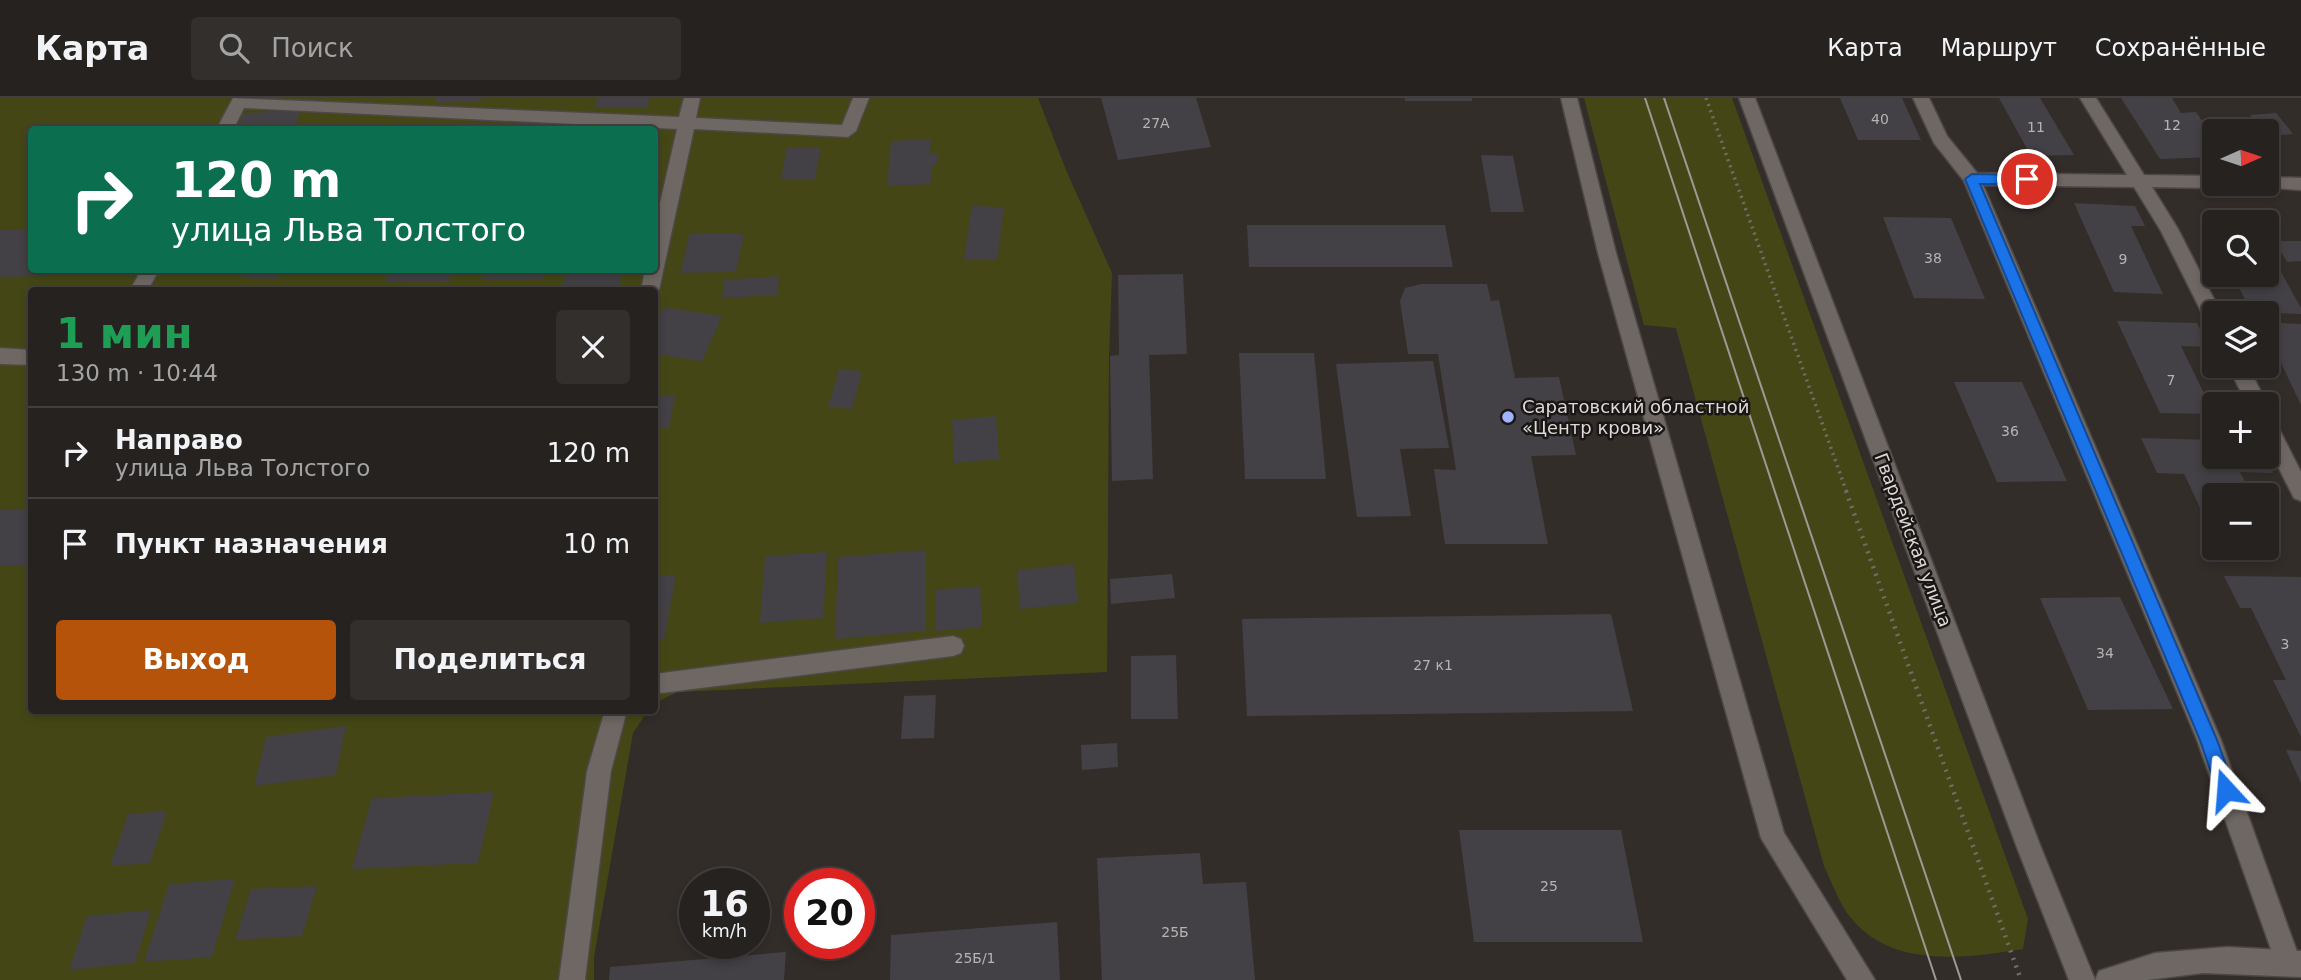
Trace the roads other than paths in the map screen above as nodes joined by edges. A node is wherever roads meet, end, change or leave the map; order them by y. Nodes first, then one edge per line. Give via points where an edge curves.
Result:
1 (692, 98) edge
2 (861, 98) edge
3 (1569, 98) edge
4 (1747, 98) edge
5 (1921, 98) edge
6 (2088, 98) edge
7 (240, 100) edge
8 (687, 124) junction
9 (227, 126) edge
10 (1972, 179) junction
11 (2139, 180) junction
12 (2202, 182) edge
13 (2279, 183) edge
14 (2301, 184) edge
15 (658, 254) edge
16 (2205, 301) edge
17 (0, 356) edge
18 (28, 358) edge
19 (2279, 449) edge
20 (2301, 492) edge
21 (953, 646) dead end
22 (658, 683) edge
23 (615, 714) edge
24 (2295, 963) edge
25 (572, 980) edge
26 (1862, 980) edge
27 (2082, 980) edge
28 (2108, 980) edge

1 - 8 street
2 - 8 street via 848,131
3 - 26 street via 1607,253 1773,838
4 - 27 street, Гвардейская улица
5 - 10 street via 1940,139
6 - 11 street
7 - 8 street
7 - 9 street
8 - 15 street
10 - 11 street
10 - 24 street via 2209,740
11 - 12 street
11 - 16 street
13 - 14 street
17 - 18 street
19 - 20 street
21 - 22 street
23 - 25 street via 599,771
24 - 28 street via 2193,959 2135,968

